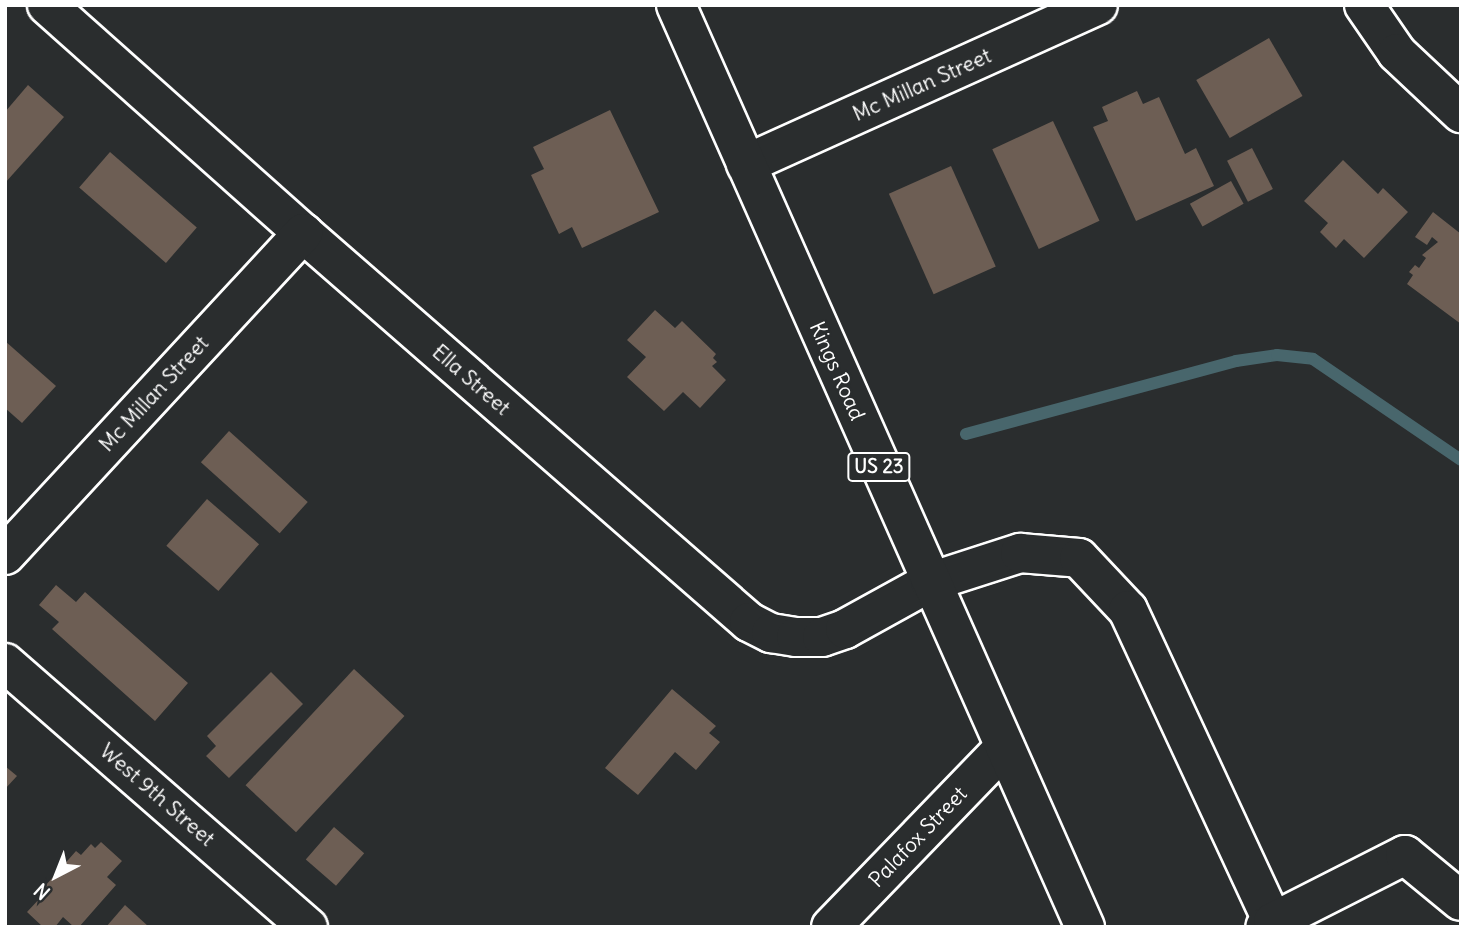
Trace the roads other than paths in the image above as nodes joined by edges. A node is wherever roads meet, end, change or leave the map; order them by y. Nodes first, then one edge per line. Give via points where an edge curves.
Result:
1 (47, 5) edge
2 (676, 5) edge
3 (1098, 5) edge
4 (1363, 5) edge
5 (1461, 113) edge
6 (746, 164) junction
7 (303, 233) junction
8 (5, 555) edge
9 (930, 582) junction
10 (5, 663) edge
11 (1005, 747) junction
12 (1461, 901) edge
13 (1269, 924) edge
14 (308, 927) edge
15 (831, 927) edge
16 (1085, 927) edge

1 - 7 street, Ella Street
2 - 6 street, Kings Road / US 23
3 - 6 street, Mc Millan Street
4 - 5 street via 1397,53
6 - 9 street, Kings Road / US 23
7 - 8 street, Mc Millan Street
7 - 9 street, Ella Street via 749,622 771,633 822,637
9 - 11 street, Kings Road / US 23
9 - 13 street, Ella Street via 1020,554 1079,558 1128,610
10 - 14 street, West 9th Street
11 - 15 street, Palafox Street
11 - 16 street, Kings Road / US 23
12 - 13 street via 1405,855

